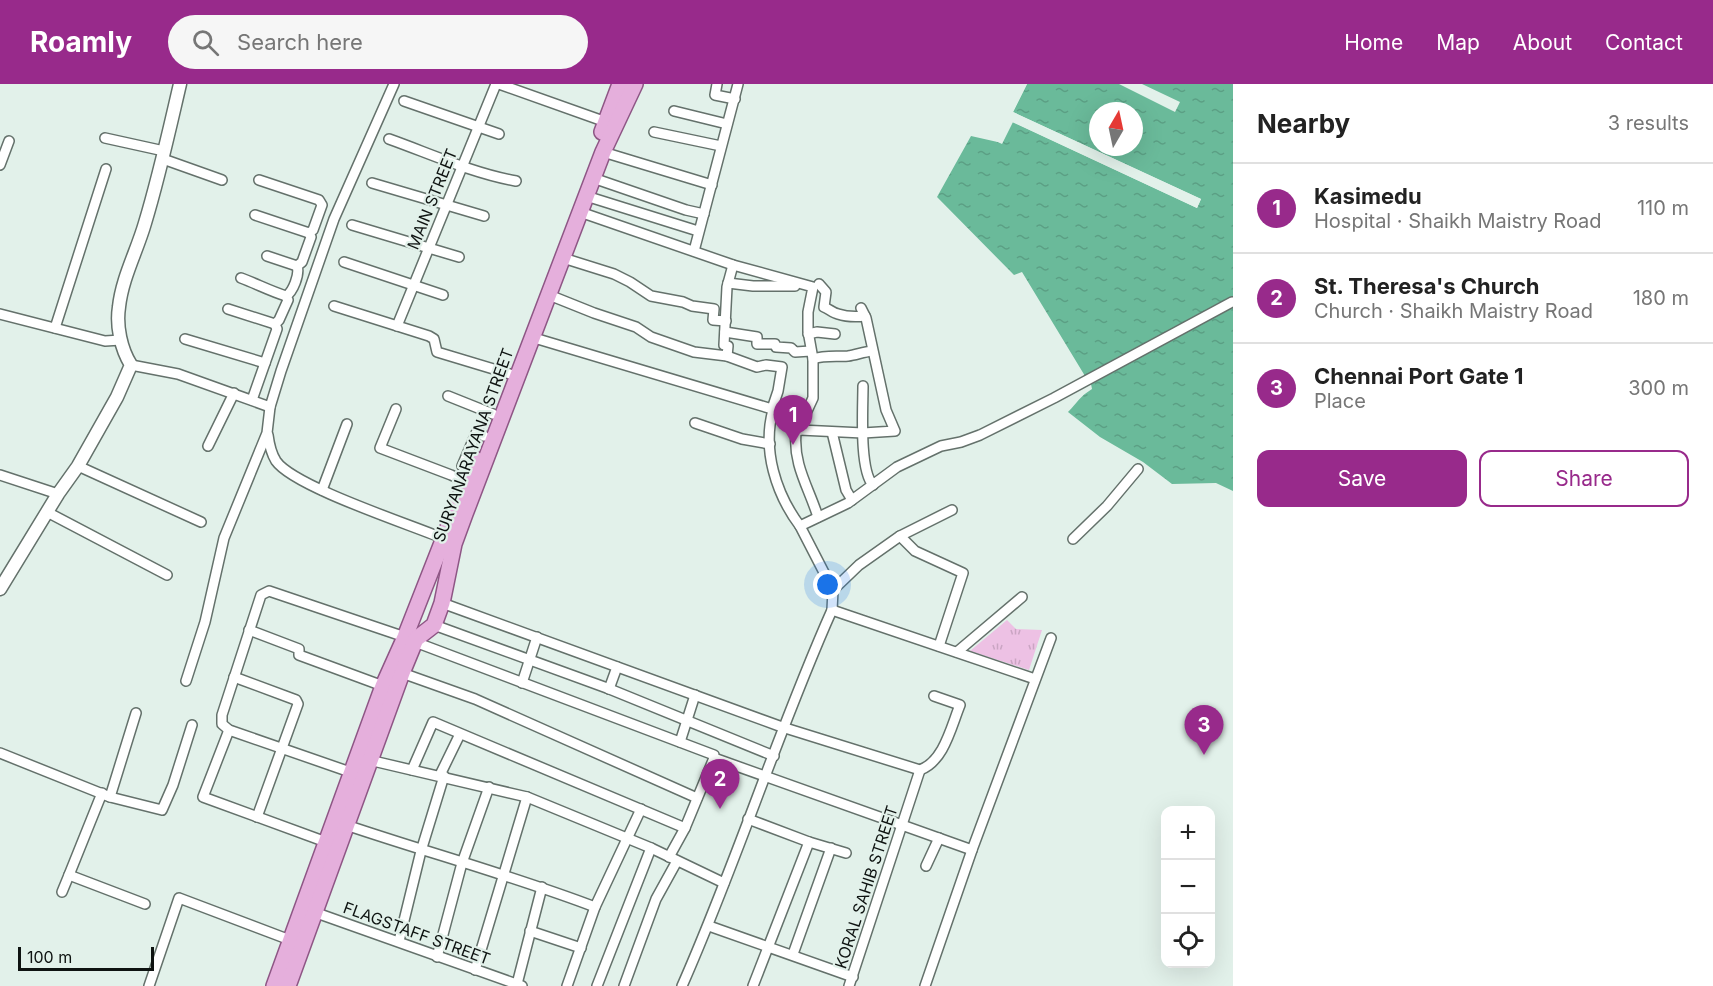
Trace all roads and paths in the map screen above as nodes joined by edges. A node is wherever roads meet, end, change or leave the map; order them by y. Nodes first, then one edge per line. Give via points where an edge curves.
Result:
1 (180, 84) edge
2 (394, 84) edge
3 (497, 84) edge
4 (620, 84) edge
5 (635, 84) edge
6 (717, 84) edge
7 (738, 84) edge
8 (735, 99) junction
9 (404, 101) dead end
10 (674, 111) dead end
11 (606, 122) junction
12 (727, 124) junction
13 (478, 126) junction
14 (654, 132) dead end
15 (499, 134) dead end
16 (105, 138) dead end
17 (389, 140) dead end
18 (9, 141) dead end
19 (721, 146) junction
20 (603, 152) junction
21 (163, 155) junction
22 (0, 165) edge
23 (462, 165) junction
24 (106, 169) dead end
25 (593, 178) junction
26 (222, 180) dead end
27 (259, 180) dead end
28 (516, 181) dead end
29 (372, 183) dead end
30 (712, 185) junction
31 (586, 196) junction
32 (446, 206) junction
33 (580, 212) junction
34 (704, 214) junction
35 (255, 215) dead end
36 (484, 216) dead end
37 (352, 225) dead end
38 (698, 231) junction
39 (309, 233) junction
40 (428, 248) junction
41 (694, 251) junction
42 (267, 256) dead end
43 (459, 257) dead end
44 (564, 258) junction
45 (344, 262) dead end
46 (733, 265) junction
47 (297, 266) junction
48 (241, 278) dead end
49 (728, 283) junction
50 (800, 284) junction
51 (819, 284) dead end
52 (414, 286) junction
53 (443, 295) dead end
54 (549, 295) junction
55 (286, 296) junction
56 (1232, 302) edge
57 (334, 306) dead end
58 (228, 309) dead end
59 (0, 314) edge
60 (726, 321) junction
61 (276, 324) junction
62 (397, 326) junction
63 (55, 328) junction
64 (725, 332) junction
65 (835, 333) dead end
66 (808, 334) junction
67 (531, 337) junction
68 (185, 339) dead end
69 (121, 340) junction
70 (872, 351) junction
71 (812, 355) junction
72 (727, 356) junction
73 (266, 363) junction
74 (131, 365) junction
75 (510, 374) junction
76 (863, 386) dead end
77 (234, 393) junction
78 (448, 396) dead end
79 (252, 400) junction
80 (270, 407) junction
81 (396, 409) dead end
82 (772, 410) junction
83 (493, 414) junction
84 (695, 423) dead end
85 (347, 424) dead end
86 (800, 428) junction
87 (832, 432) junction
88 (267, 433) junction
89 (863, 433) junction
90 (484, 436) junction
91 (770, 444) junction
92 (208, 446) dead end
93 (78, 466) junction
94 (462, 466) dead end
95 (1138, 469) dead end
96 (0, 475) edge
97 (464, 484) junction
98 (873, 485) junction
99 (322, 490) junction
100 (58, 494) junction
101 (852, 500) junction
102 (952, 510) dead end
103 (46, 512) junction
104 (818, 517) junction
105 (201, 522) dead end
106 (800, 526) junction
107 (900, 536) junction
108 (1073, 539) dead end
109 (449, 542) junction
110 (5, 572) edge
111 (167, 575) dead end
112 (0, 589) edge
113 (832, 590) junction
114 (1022, 597) dead end
115 (442, 603) junction
116 (832, 610) junction
117 (434, 625) junction
118 (249, 630) junction
119 (537, 637) junction
120 (1051, 638) dead end
121 (410, 640) junction
122 (939, 646) junction
123 (957, 652) junction
124 (530, 660) junction
125 (617, 667) junction
126 (402, 673) junction
127 (234, 677) junction
128 (1035, 679) junction
129 (186, 681) dead end
130 (522, 683) junction
131 (383, 686) junction
132 (609, 689) junction
133 (695, 695) junction
134 (934, 696) dead end
135 (136, 713) dead end
136 (687, 720) junction
137 (192, 725) dead end
138 (782, 726) junction
139 (229, 730) junction
140 (460, 734) junction
141 (680, 742) junction
142 (281, 748) junction
143 (0, 753) edge
144 (774, 756) junction
145 (714, 758) junction
146 (369, 760) junction
147 (412, 770) junction
148 (921, 770) junction
149 (353, 773) junction
150 (442, 776) junction
151 (764, 777) junction
152 (489, 787) junction
153 (106, 795) junction
154 (527, 797) junction
155 (697, 798) junction
156 (641, 809) junction
157 (257, 818) junction
158 (748, 819) junction
159 (904, 824) junction
160 (346, 825) junction
161 (685, 828) junction
162 (627, 838) junction
163 (939, 838) junction
164 (326, 842) junction
165 (809, 842) junction
166 (651, 848) junction
167 (831, 848) junction
168 (972, 850) junction
169 (421, 851) junction
170 (846, 853) dead end
171 (673, 859) junction
172 (462, 863) junction
173 (926, 866) dead end
174 (69, 875) junction
175 (503, 875) junction
176 (724, 882) junction
177 (542, 887) junction
178 (62, 892) dead end
179 (145, 904) dead end
180 (595, 907) junction
181 (309, 910) junction
182 (709, 926) junction
183 (530, 932) junction
184 (290, 940) junction
185 (399, 942) junction
186 (769, 945) junction
187 (581, 948) junction
188 (793, 954) junction
189 (437, 957) junction
190 (475, 970) junction
191 (851, 982) edge
192 (519, 985) edge
193 (149, 986) edge
194 (274, 986) edge
195 (288, 986) edge
196 (567, 986) edge
197 (597, 986) edge
198 (624, 986) edge
199 (682, 986) edge
200 (753, 986) edge
201 (925, 986) edge

1 - 21 street
2 - 80 street via 334,219
3 - 11 street
3 - 13 street, MAIN STREET
4 - 11 main road, SURYANARAYANA STREET
5 - 20 main road, SURYANARAYANA STREET
6 - 8 street via 715,95
7 - 8 street
8 - 12 street
9 - 13 street
10 - 12 street
11 - 75 main road, SURYANARAYANA STREET
12 - 19 street
13 - 15 street
13 - 23 street, MAIN STREET
14 - 19 street
16 - 21 street
17 - 23 street
18 - 22 street
19 - 30 street
20 - 25 main road, SURYANARAYANA STREET
20 - 30 street
21 - 26 street
21 - 69 street via 122,291 118,310
23 - 28 street
23 - 32 street, MAIN STREET
24 - 63 street
25 - 31 main road, SURYANARAYANA STREET
25 - 34 street
27 - 39 street via 321,202
29 - 32 street
30 - 34 street
31 - 33 main road, SURYANARAYANA STREET
31 - 38 street
32 - 36 street
32 - 40 street, MAIN STREET
33 - 41 street
33 - 44 main road, SURYANARAYANA STREET
34 - 38 street
35 - 39 street
37 - 40 street
38 - 41 street
39 - 47 street via 302,262
40 - 43 street
40 - 52 street, MAIN STREET
41 - 46 street
42 - 47 street
44 - 54 main road, SURYANARAYANA STREET
44 - 60 street via 615,274 651,296 714,309 713,320
45 - 52 street
46 - 49 street
46 - 50 street
47 - 55 street
48 - 55 street
49 - 50 street
49 - 60 street
50 - 66 street via 813,287
51 - 70 street via 826,292 824,307 848,316 863,312
52 - 53 street
52 - 62 street, MAIN STREET
54 - 67 main road, SURYANARAYANA STREET
54 - 72 street via 694,352
55 - 61 street via 288,300
56 - 98 street via 1054,398 897,467
57 - 62 street
58 - 61 street
59 - 63 street
60 - 64 street
61 - 73 street
62 - 75 street via 432,337 437,352
63 - 69 street via 105,341
64 - 71 street via 757,337 757,344 775,344
64 - 72 street
65 - 66 street
66 - 71 street
67 - 82 street
67 - 109 main road, SURYANARAYANA STREET
68 - 73 street
69 - 74 street
70 - 71 street
70 - 89 street via 895,431
71 - 86 street via 813,398
72 - 82 street via 757,367 782,367
73 - 79 street
74 - 77 street via 178,374
74 - 93 street
75 - 83 main road, SURYANARAYANA STREET
76 - 89 street
77 - 79 street
77 - 92 street
78 - 83 street
79 - 80 street
80 - 88 street
81 - 97 street via 380,448 460,479
82 - 86 street
82 - 91 street via 768,426
83 - 90 main road, SURYANARAYANA STREET
84 - 91 street
85 - 99 street
86 - 87 street
86 - 104 street via 795,443 797,464
87 - 89 street
87 - 101 street
88 - 99 street via 276,461
88 - 129 street via 224,538 205,622
89 - 98 street via 867,476
90 - 94 street via 477,431
90 - 97 main road, SURYANARAYANA STREET
91 - 106 street via 777,489
93 - 100 street
93 - 105 street
95 - 108 street
96 - 100 street
97 - 109 main road, SURYANARAYANA STREET
98 - 101 street
99 - 109 street
100 - 103 street
101 - 104 street
102 - 107 street
103 - 110 street
103 - 111 street
104 - 106 street
106 - 113 street
107 - 113 street
107 - 122 street via 915,551 963,573
109 - 115 main road, SURYANARAYANA STREET
109 - 121 main road, SURYANARAYANA STREET
110 - 112 street
113 - 116 street
114 - 123 street
115 - 117 main road, SURYANARAYANA STREET
115 - 119 street
116 - 122 street
116 - 138 street
117 - 121 main road, SURYANARAYANA STREET
117 - 124 street
118 - 121 street via 261,595 269,591
118 - 127 street
118 - 131 street via 298,650 299,655
119 - 124 street
119 - 125 street
120 - 128 street
121 - 126 main road, SURYANARAYANA STREET
121 - 130 street
121 - 131 main road, SURYANARAYANA STREET
122 - 123 street
123 - 128 street
124 - 130 street
124 - 132 street
125 - 132 street
125 - 133 street
126 - 146 main road, SURYANARAYANA STREET
126 - 155 street via 475,699
127 - 139 street via 221,718
127 - 142 street via 296,700 298,707
128 - 168 street
130 - 141 street
131 - 149 main road, SURYANARAYANA STREET
132 - 136 street
133 - 136 street
133 - 138 street
134 - 148 street via 960,705 939,754
135 - 153 street
136 - 141 street
136 - 144 street
137 - 153 street via 162,810
138 - 144 street
138 - 148 street
139 - 142 street
139 - 157 street via 203,797
140 - 147 street via 433,722
140 - 150 street
140 - 156 street
141 - 145 street
142 - 149 street
142 - 157 street
143 - 153 street
144 - 151 street
145 - 151 street
145 - 155 street
146 - 147 street
146 - 160 main road, SURYANARAYANA STREET
147 - 150 street
148 - 159 street, KORAL SAHIB STREET
149 - 164 main road, SURYANARAYANA STREET
150 - 152 street
150 - 169 street
151 - 158 street
151 - 159 street
152 - 154 street
152 - 172 street
153 - 174 street
154 - 162 street
154 - 175 street
155 - 161 street
156 - 161 street
156 - 162 street
157 - 164 street
158 - 165 street
158 - 176 street
159 - 163 street
159 - 191 street, KORAL SAHIB STREET
160 - 169 street
160 - 181 main road, SURYANARAYANA STREET
161 - 171 street
162 - 166 street
162 - 180 street
163 - 168 street
163 - 173 street
164 - 181 main road, SURYANARAYANA STREET
165 - 167 street
165 - 186 street
166 - 171 street
166 - 197 street
167 - 170 street
167 - 188 street
168 - 201 street
169 - 172 street
169 - 185 street
171 - 176 street
171 - 198 street
172 - 175 street
172 - 189 street
174 - 178 street
174 - 179 street
175 - 177 street
175 - 190 street
176 - 182 street
177 - 180 street
177 - 183 street
180 - 187 street
181 - 184 main road, SURYANARAYANA STREET
181 - 185 street, FLAGSTAFF STREET
181 - 195 main road, SURYANARAYANA STREET
182 - 186 street
182 - 199 street
183 - 187 street
183 - 192 street
184 - 193 street via 178,898
184 - 194 main road, SURYANARAYANA STREET
185 - 189 street, FLAGSTAFF STREET
186 - 188 street
186 - 200 street
187 - 196 street
188 - 191 street
189 - 190 street, FLAGSTAFF STREET
190 - 192 street, FLAGSTAFF STREET

